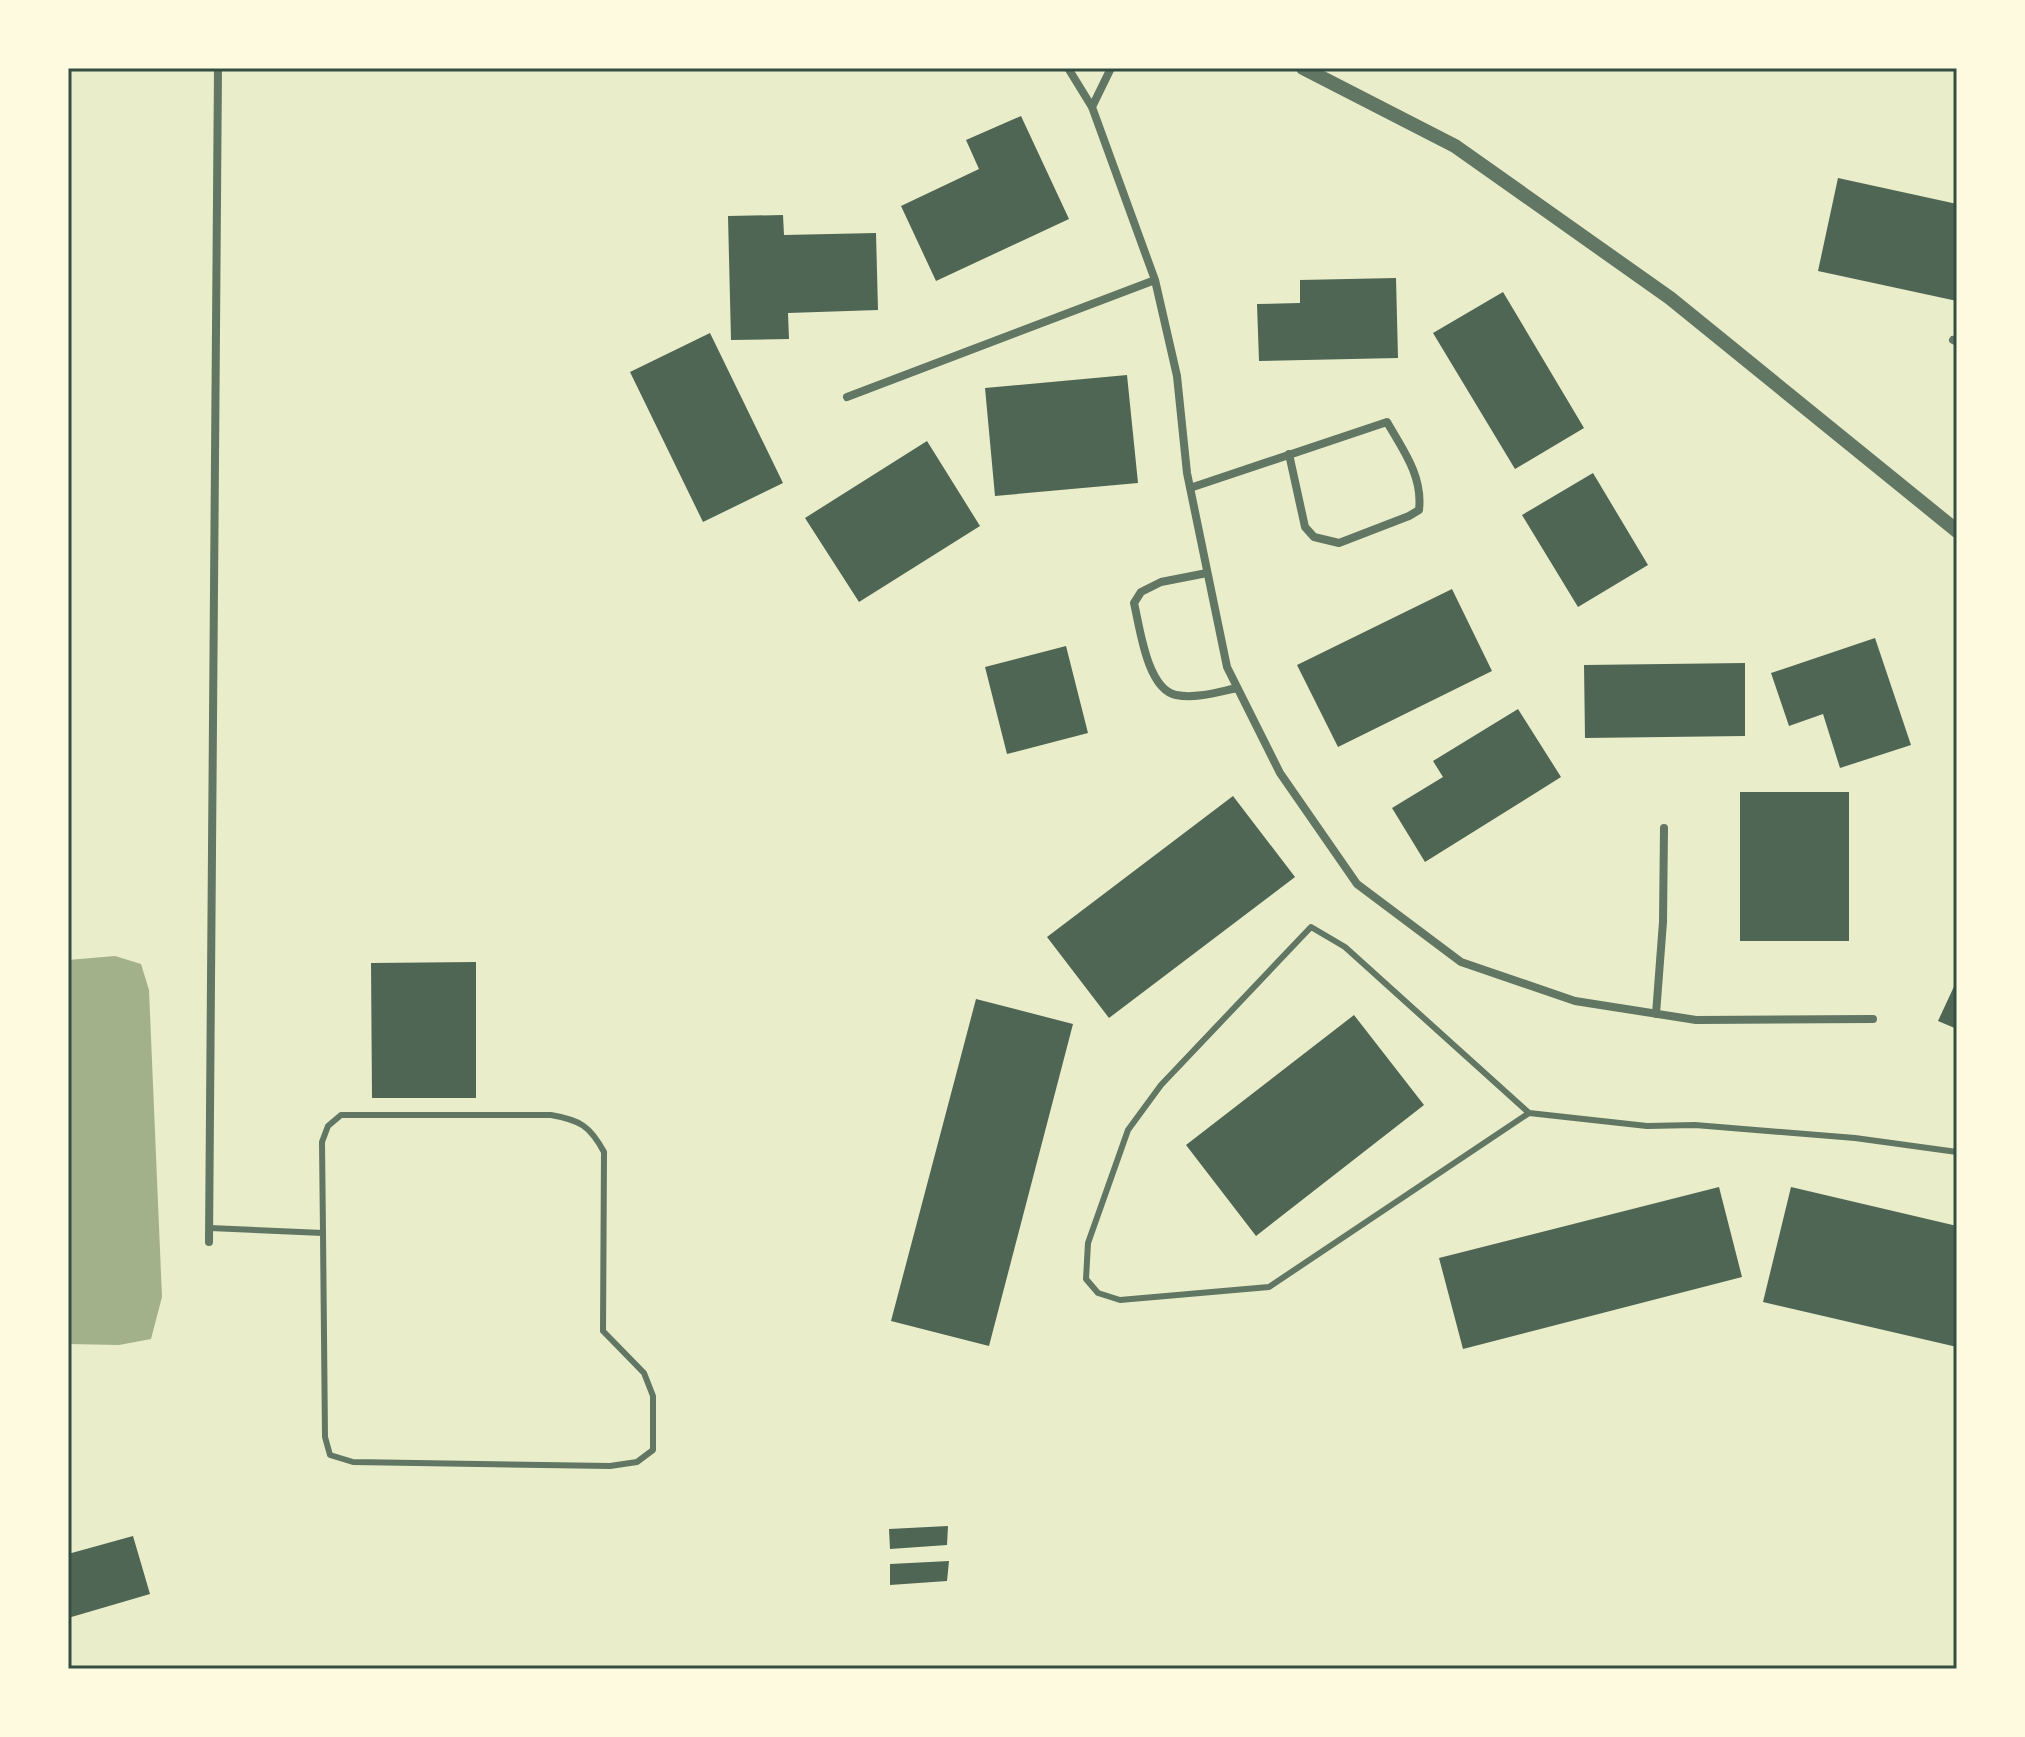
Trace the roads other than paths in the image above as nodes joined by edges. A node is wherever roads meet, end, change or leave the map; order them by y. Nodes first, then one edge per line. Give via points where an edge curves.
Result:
1 (218, 68) edge
2 (1068, 68) edge
3 (1111, 68) edge
4 (1303, 68) edge
5 (1092, 107) junction
6 (1155, 280) junction
7 (847, 397) dead end
8 (1289, 454) junction
9 (1190, 488) junction
10 (1957, 531) edge
11 (1207, 573) junction
12 (1237, 688) junction
13 (1664, 828) dead end
14 (1656, 1014) junction
15 (1873, 1019) dead end
16 (1529, 1113) junction
17 (1957, 1152) edge
18 (210, 1228) junction
19 (323, 1233) junction
20 (209, 1242) dead end

1 - 18 street
2 - 5 street
3 - 5 street
4 - 10 street via 1455,146 1645,280
5 - 6 street
6 - 7 street
6 - 9 street via 1177,376
8 - 8 street via 1387,422 1417,477 1419,510 1339,543 1314,537 1305,527
8 - 9 street
9 - 11 street
11 - 12 street via 1227,667
11 - 12 street via 1161,582 1141,592 1134,603 1152,672 1162,689 1201,696
12 - 14 street via 1280,773 1357,884 1461,962 1575,1001
13 - 14 street
14 - 15 street via 1696,1020
16 - 16 lane via 1345,947 1311,927 1161,1085 1128,1130 1088,1243 1086,1279 1098,1293 1120,1300 1269,1287
16 - 17 lane via 1855,1138
18 - 19 lane
18 - 20 street
19 - 19 lane via 322,1142 328,1126 341,1115 573,1119 595,1134 604,1152 603,1331 644,1373 653,1396 653,1450 637,1462 610,1466 353,1462 330,1455 325,1437

